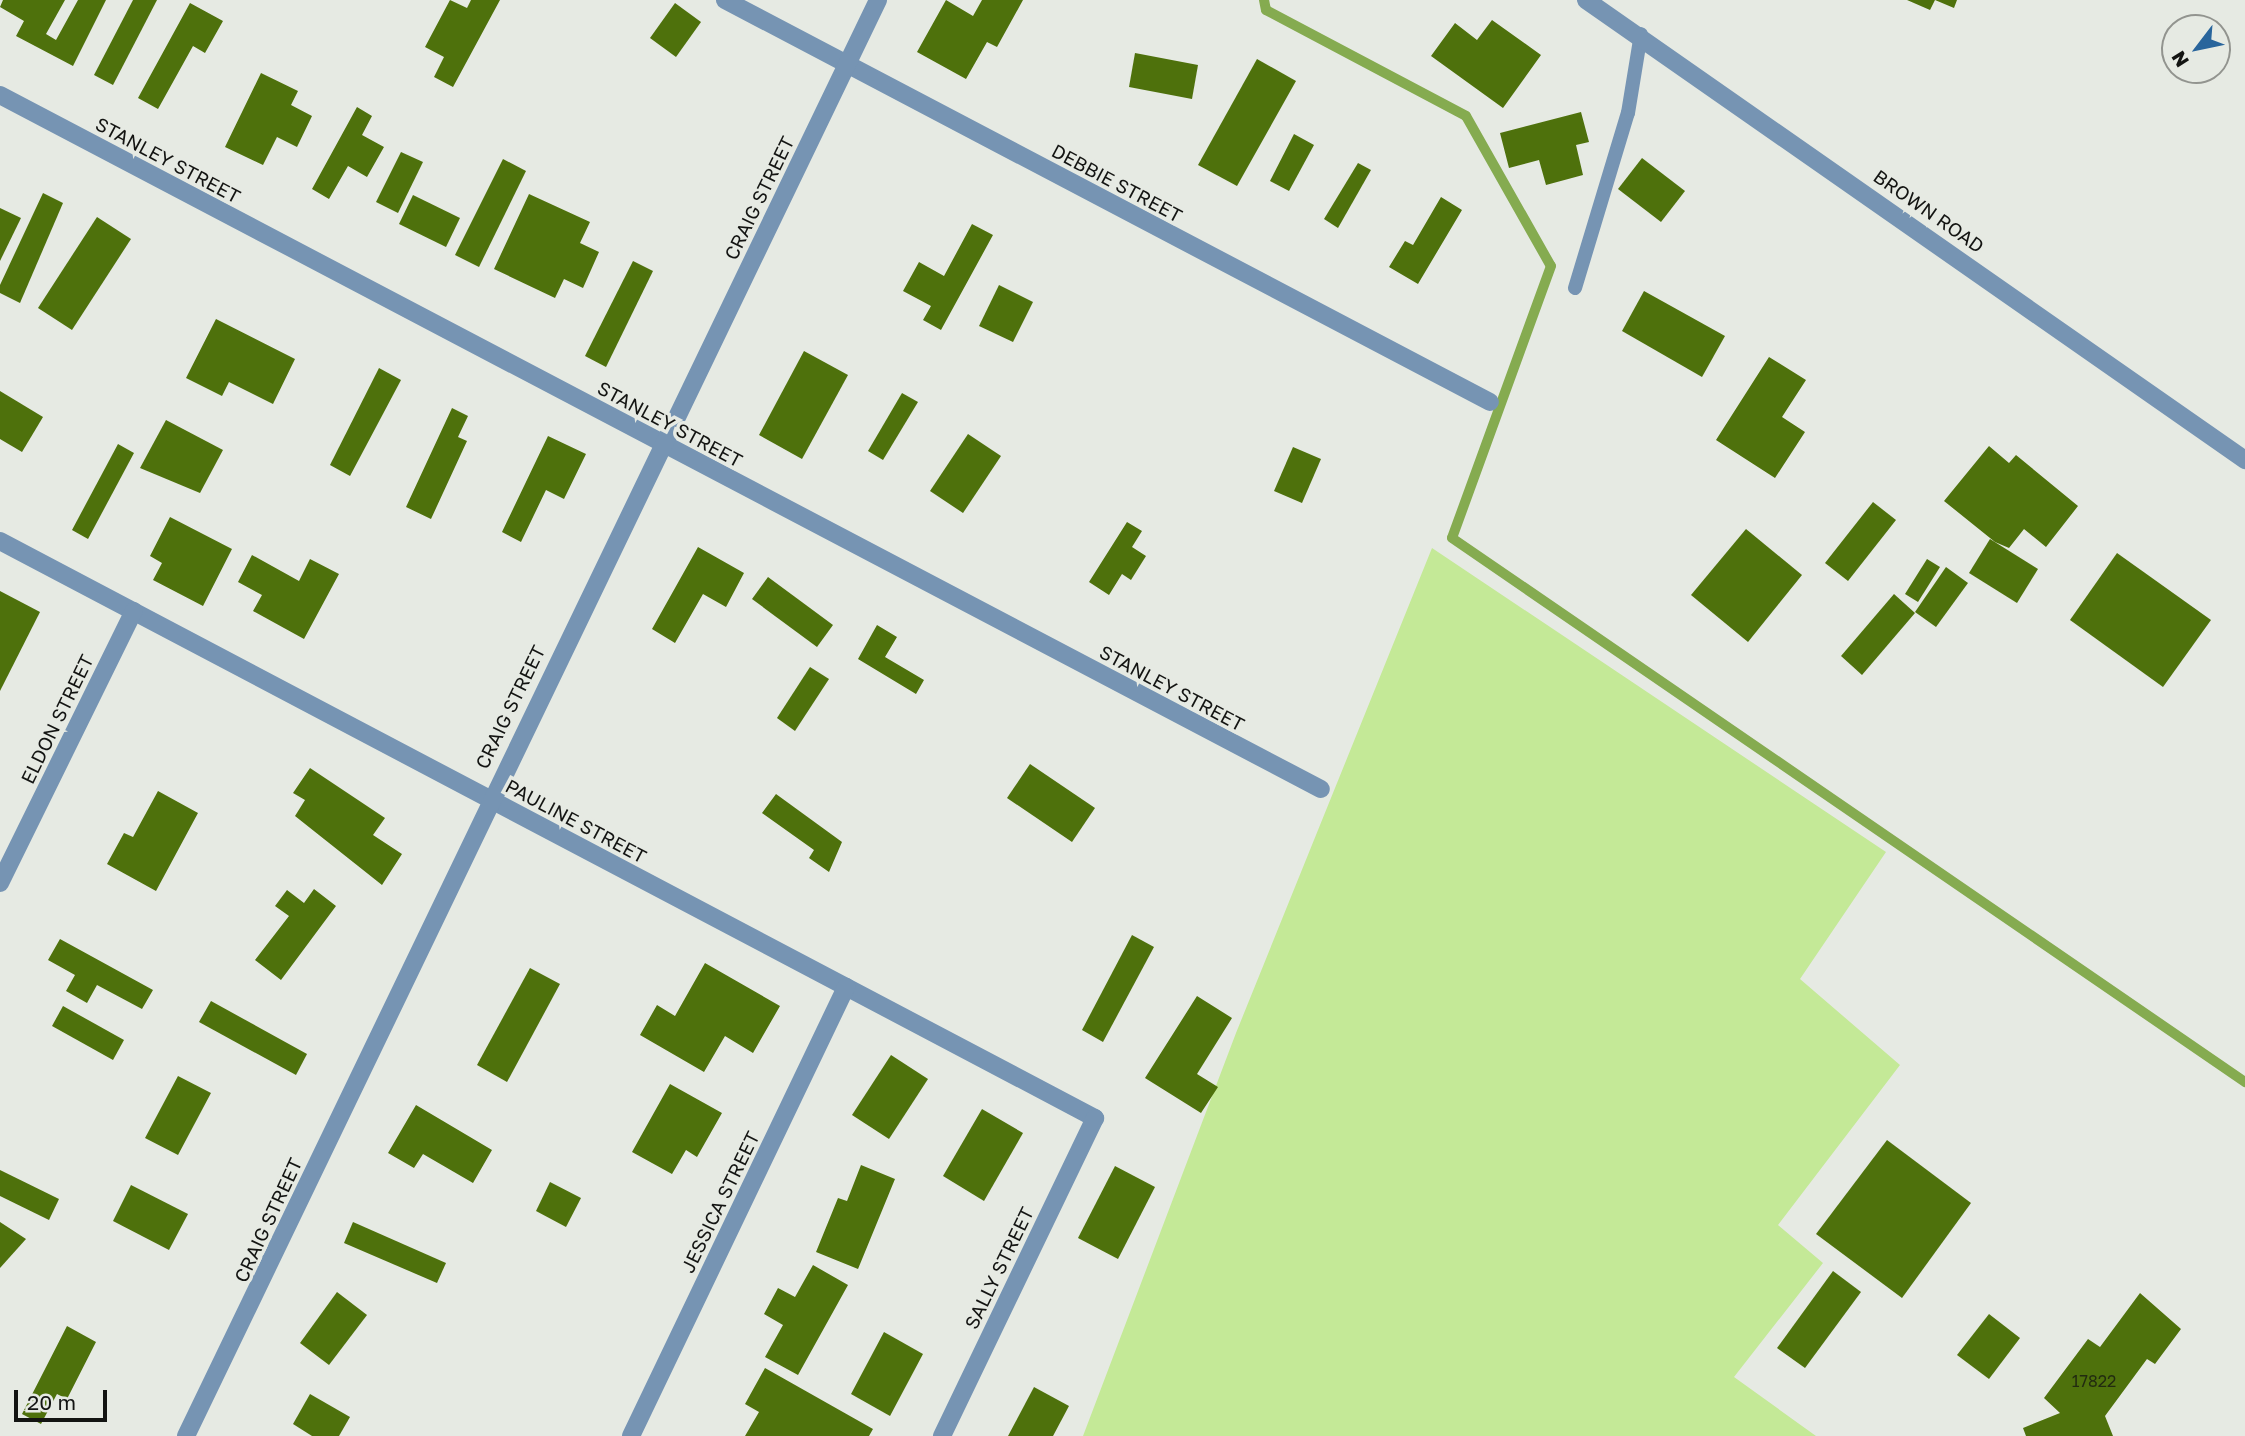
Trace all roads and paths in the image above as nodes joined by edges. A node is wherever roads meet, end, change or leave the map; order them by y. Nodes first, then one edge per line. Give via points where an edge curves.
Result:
1 (725, 0) edge
2 (878, 0) edge
3 (1586, 0) edge
4 (1641, 34) junction
5 (847, 64) junction
6 (0, 95) edge
7 (1575, 288) dead end
8 (1490, 402) dead end
9 (662, 444) junction
10 (2245, 460) edge
11 (0, 541) edge
12 (134, 611) junction
13 (1321, 789) dead end
14 (489, 799) junction
15 (0, 883) edge
16 (846, 987) junction
17 (1095, 1118) joint
18 (186, 1436) edge
19 (631, 1436) edge
20 (942, 1436) edge

1 - 5 street, DEBBIE STREET
2 - 5 street, CRAIG STREET
3 - 4 street, BROWN ROAD
4 - 7 lane via 1628,113
4 - 10 street, BROWN ROAD
5 - 8 street, DEBBIE STREET
5 - 9 street, CRAIG STREET
6 - 9 street, STANLEY STREET
9 - 13 street, STANLEY STREET
9 - 14 street, CRAIG STREET
11 - 12 street, PAULINE STREET
12 - 14 street, PAULINE STREET
12 - 15 street, ELDON STREET
14 - 16 street, PAULINE STREET
14 - 18 street, CRAIG STREET
16 - 17 street, PAULINE STREET
16 - 19 street, JESSICA STREET
17 - 20 street, SALLY STREET

